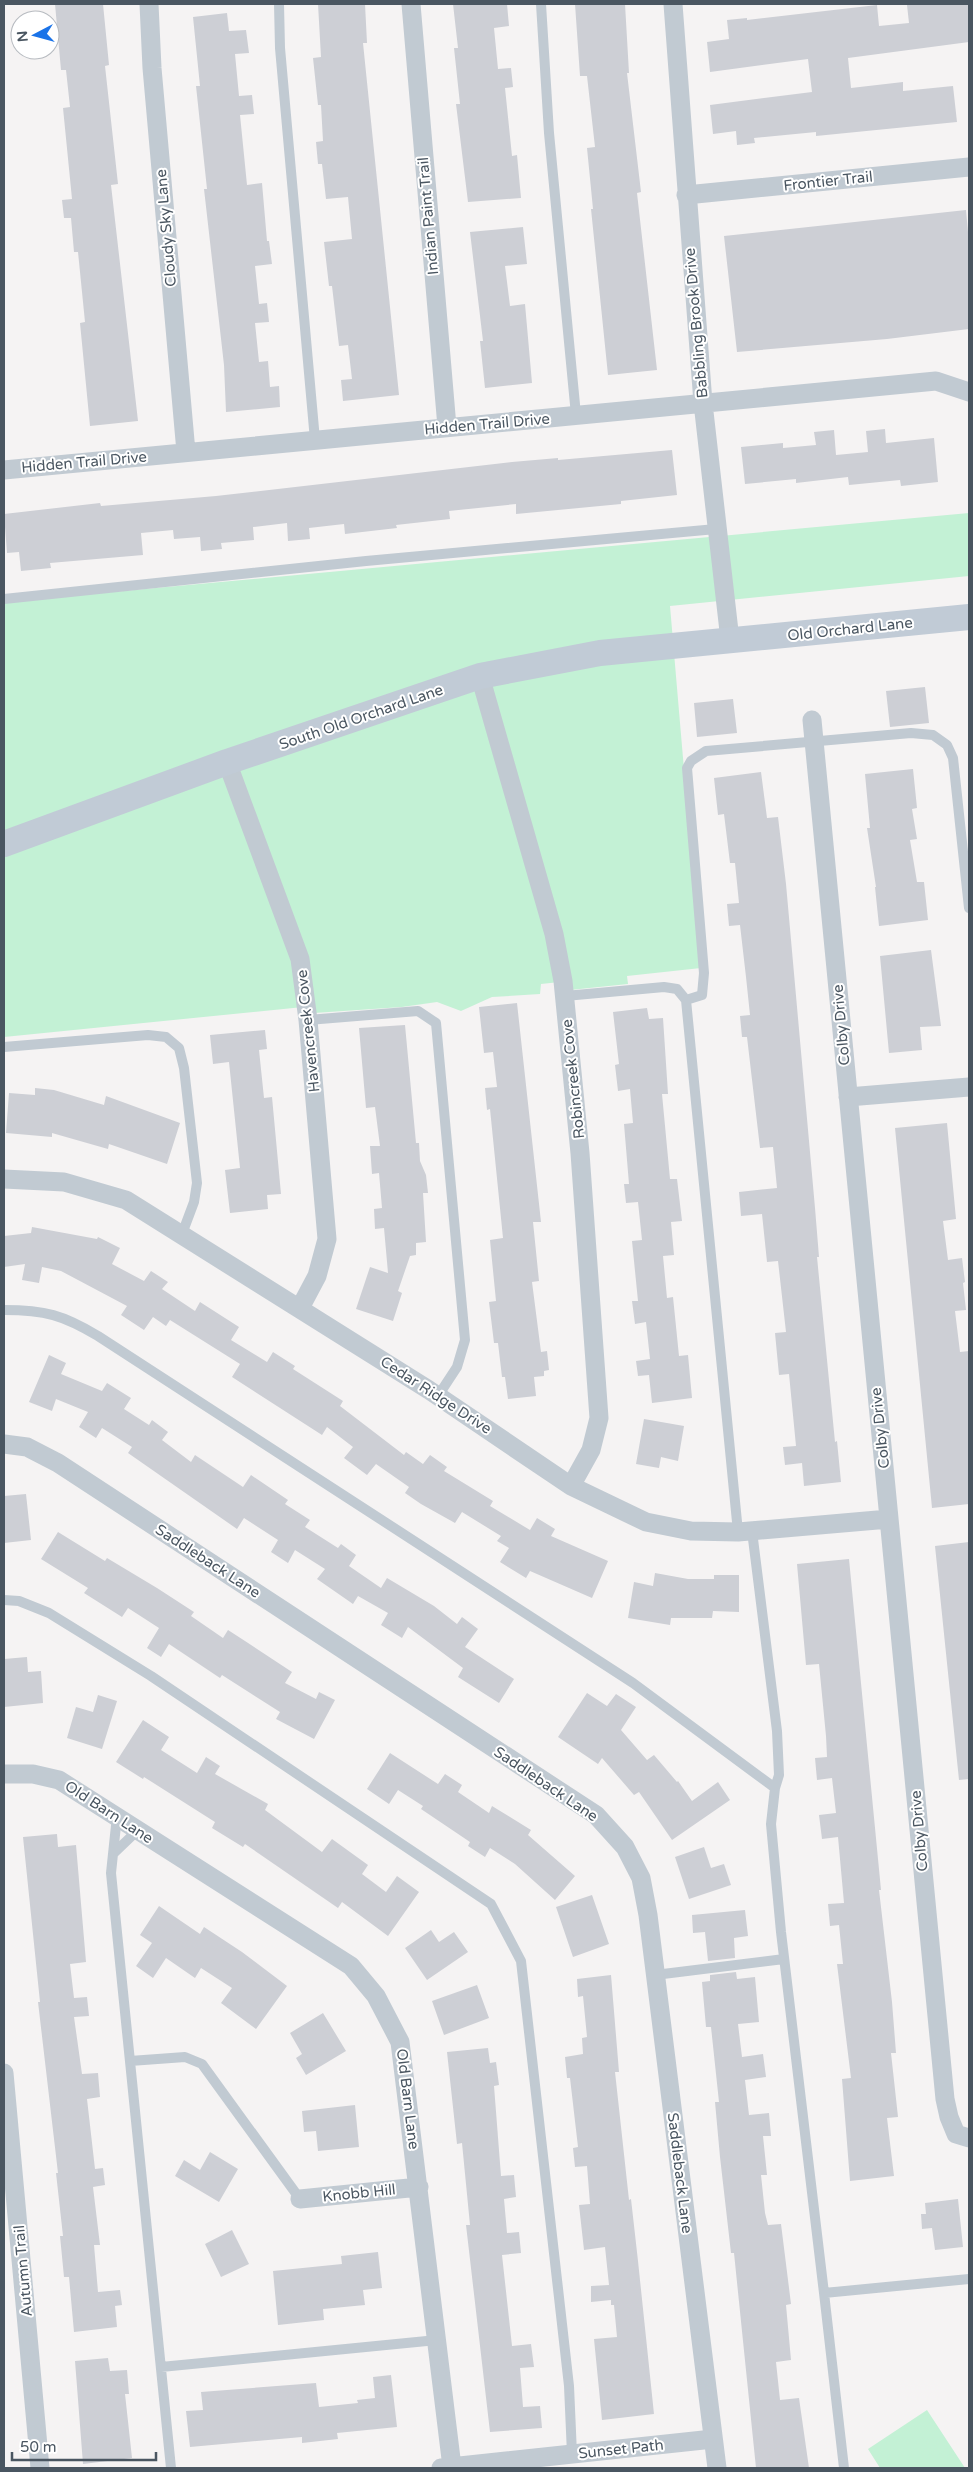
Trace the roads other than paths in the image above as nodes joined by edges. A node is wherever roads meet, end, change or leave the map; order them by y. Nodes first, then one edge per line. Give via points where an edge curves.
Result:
1 (149, 4) edge
2 (279, 4) edge
3 (410, 4) edge
4 (541, 4) edge
5 (673, 4) edge
6 (969, 167) edge
7 (686, 195) junction
8 (969, 392) edge
9 (702, 403) junction
10 (576, 415) junction
11 (447, 428) junction
12 (315, 440) junction
13 (186, 452) junction
14 (4, 470) edge
15 (716, 529) junction
16 (4, 599) edge
17 (969, 617) edge
18 (730, 640) junction
19 (480, 676) junction
20 (812, 720) dead end
21 (814, 740) junction
22 (227, 762) junction
23 (4, 844) edge
24 (969, 908) edge
25 (564, 996) junction
26 (686, 1000) junction
27 (308, 1020) junction
28 (4, 1047) edge
29 (969, 1087) edge
30 (848, 1098) junction
31 (4, 1178) edge
32 (182, 1234) junction
33 (300, 1308) junction
34 (4, 1310) edge
35 (438, 1396) junction
36 (4, 1444) edge
37 (571, 1486) junction
38 (889, 1518) junction
39 (745, 1531) junction
40 (4, 1600) edge
41 (4, 1774) edge
42 (775, 1788) junction
43 (117, 1816) junction
44 (138, 1830) junction
45 (112, 1855) junction
46 (784, 1959) junction
47 (654, 1975) junction
48 (130, 2061) junction
49 (4, 2074) edge
50 (963, 2136) edge
51 (419, 2187) junction
52 (300, 2199) joint
53 (12, 2245) edge
54 (969, 2278) edge
55 (824, 2293) junction
56 (437, 2340) junction
57 (161, 2367) junction
58 (713, 2439) junction
59 (572, 2454) junction
60 (40, 2468) edge
61 (171, 2468) edge
62 (446, 2468) edge
63 (717, 2468) edge
64 (844, 2468) edge

1 - 13 street, Cloudy Sky Lane
2 - 12 lane via 280,48
3 - 11 street, Indian Paint Trail
4 - 10 lane via 550,152
5 - 7 street, Babbling Brook Drive
6 - 7 street, Frontier Trail
7 - 9 street, Babbling Brook Drive
8 - 9 street, Hidden Trail Drive via 936,381
9 - 10 street, Hidden Trail Drive
9 - 15 street, Babbling Brook Drive
10 - 11 street, Hidden Trail Drive
11 - 12 street, Hidden Trail Drive
12 - 13 street, Hidden Trail Drive
13 - 14 street, Hidden Trail Drive
15 - 16 lane
15 - 18 street, Babbling Brook Drive
17 - 18 street, Old Orchard Lane
18 - 19 street, South Old Orchard Lane via 600,653
19 - 22 street, South Old Orchard Lane
19 - 25 street, Robincreek Cove via 554,934
20 - 21 street, Colby Drive
21 - 24 lane via 911,732 932,735 946,745 953,758
21 - 26 lane via 706,751 691,761 687,768 704,973 702,994
21 - 30 street, Colby Drive
22 - 23 street, South Old Orchard Lane
22 - 27 street, Havencreek Cove via 300,959
25 - 26 lane via 664,987 677,989
25 - 37 street, Robincreek Cove via 580,1153 599,1418 591,1450
26 - 39 lane
27 - 33 street, Havencreek Cove via 327,1239 317,1276
27 - 35 lane via 418,1011 436,1023 465,1340 457,1367
28 - 32 lane via 148,1035 166,1036 179,1048 197,1183
29 - 30 street
30 - 38 street, Colby Drive
31 - 32 street, Cedar Ridge Drive via 64,1182 126,1200
32 - 33 street, Cedar Ridge Drive
33 - 35 street, Cedar Ridge Drive
34 - 42 lane via 38,1310 71,1320 98,1336 633,1683
35 - 37 street, Cedar Ridge Drive
36 - 47 street, Saddleback Lane via 27,1447 58,1463 596,1815 625,1847 641,1878
37 - 39 street, Cedar Ridge Drive via 646,1522 690,1531
38 - 39 street, Cedar Ridge Drive
38 - 50 street, Colby Drive via 945,2099 948,2117
39 - 42 lane via 777,1731 780,1775
40 - 59 lane via 19,1601 49,1612 151,1676 491,1904 521,1961 569,2386
41 - 43 street, Old Barn Lane via 33,1774 59,1780
42 - 46 lane via 771,1824
43 - 44 street, Old Barn Lane
43 - 45 lane
44 - 45 lane
44 - 51 street, Old Barn Lane via 351,1966 376,1996 400,2042
45 - 48 lane via 111,1873
46 - 47 lane
46 - 55 lane
47 - 58 street, Saddleback Lane
48 - 52 lane via 185,2057 202,2064
48 - 57 lane
49 - 53 street, Autumn Trail
51 - 52 street, Knobb Hill
51 - 56 street, Old Barn Lane
53 - 60 street, Autumn Trail
54 - 55 lane
55 - 64 lane
56 - 57 lane
56 - 62 street, Old Barn Lane
57 - 61 lane
58 - 59 street, Sunset Path
58 - 63 street, Saddleback Lane
59 - 62 street, Sunset Path

